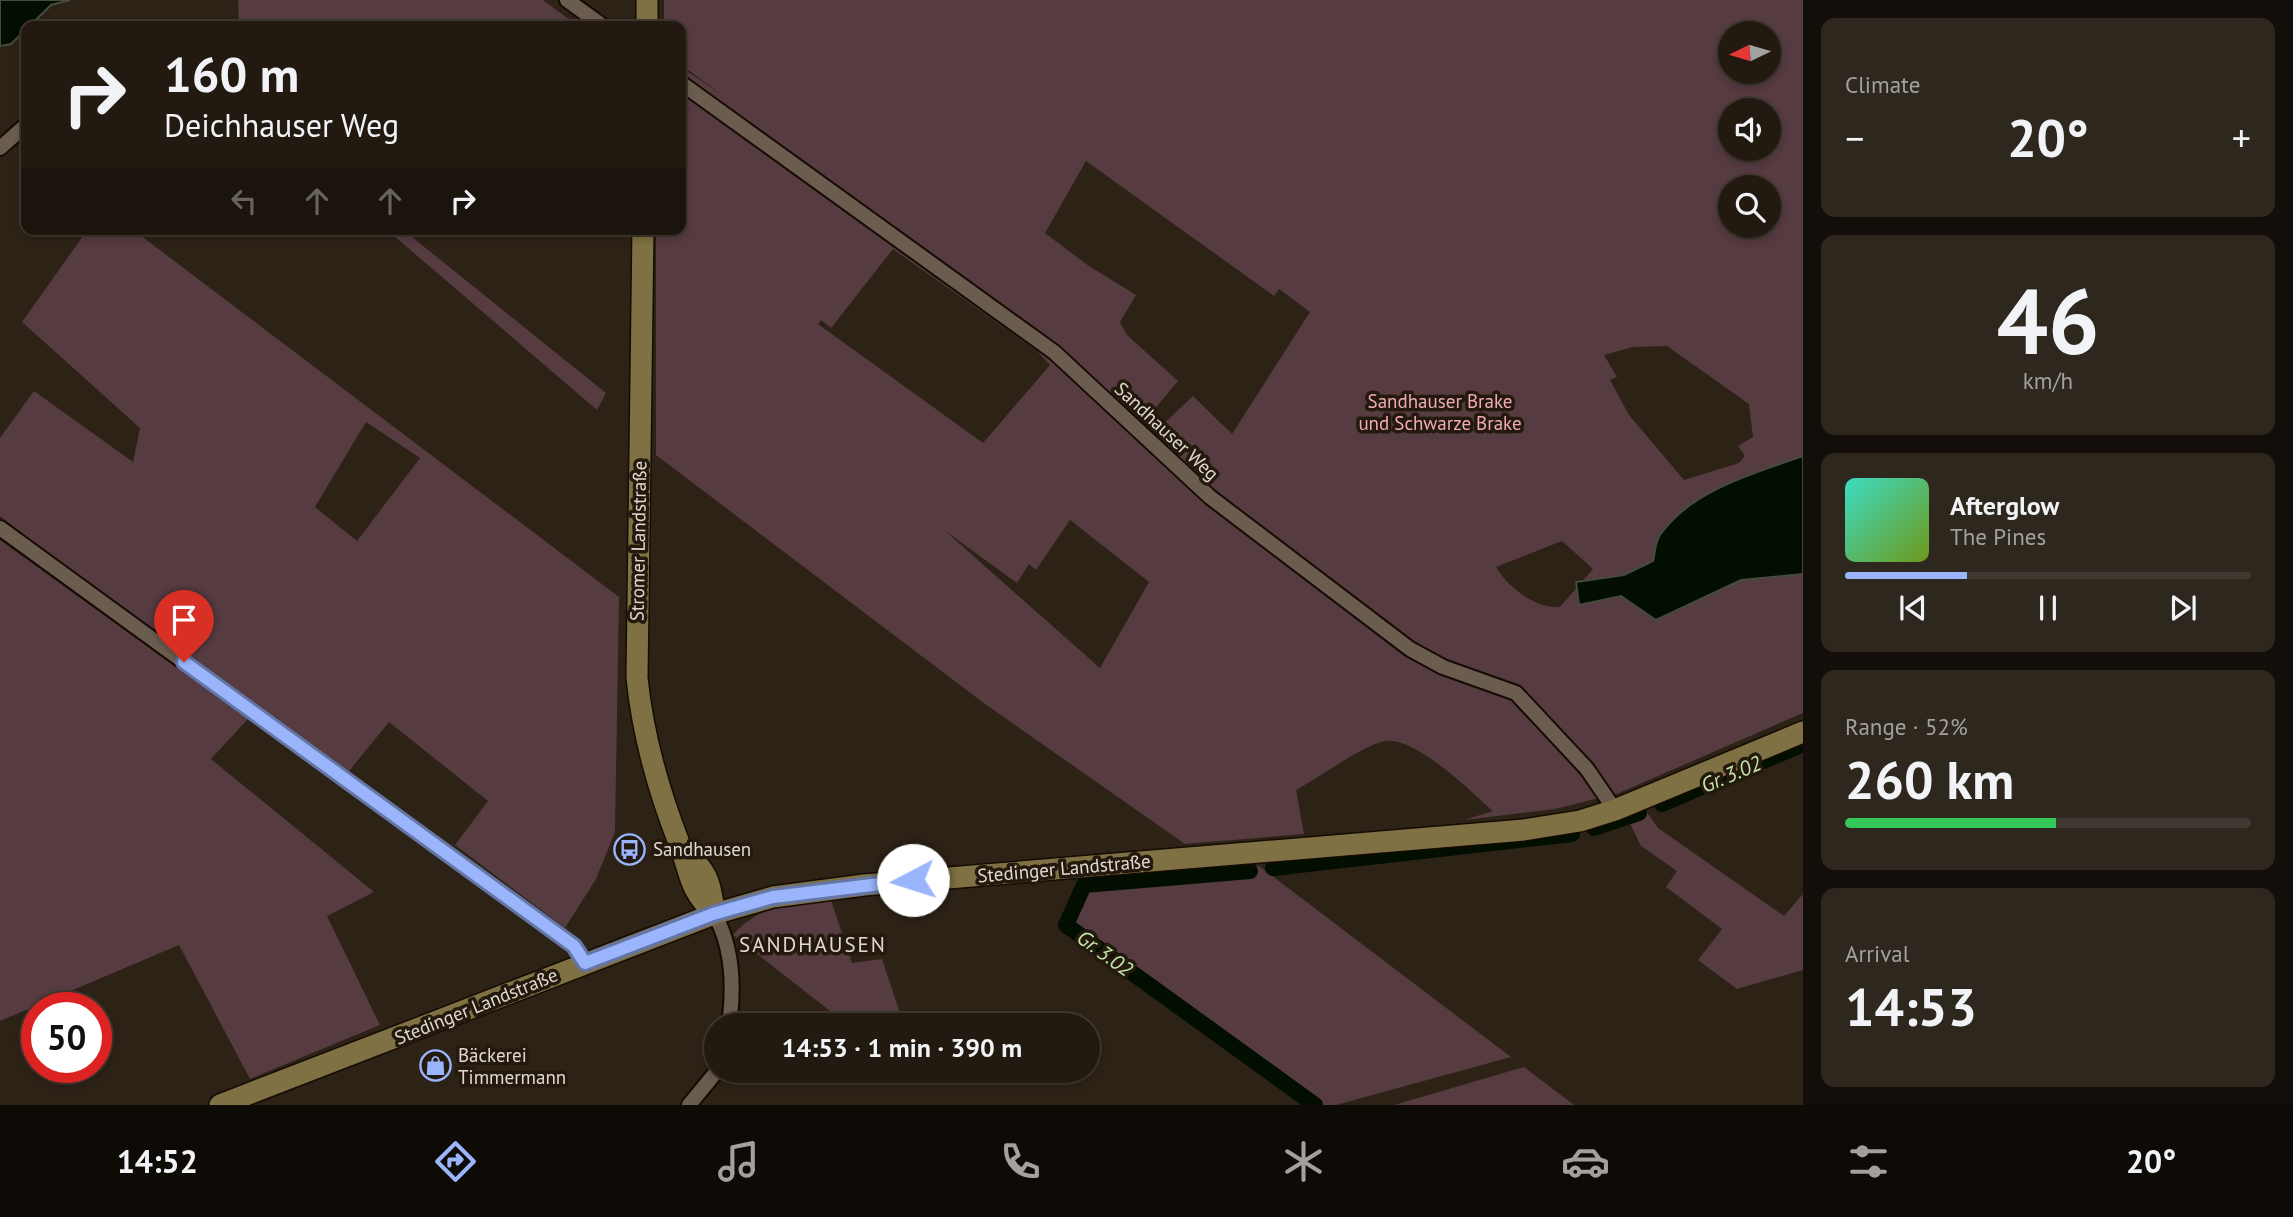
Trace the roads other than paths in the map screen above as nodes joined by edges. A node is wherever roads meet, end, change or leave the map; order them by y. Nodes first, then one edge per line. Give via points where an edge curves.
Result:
1 (567, 0) edge
2 (647, 0) edge
3 (596, 21) edge
4 (647, 21) edge
5 (686, 87) edge
6 (21, 129) edge
7 (0, 148) edge
8 (643, 235) edge
9 (0, 528) edge
10 (1803, 732) edge
11 (1615, 810) junction
12 (713, 914) junction
13 (585, 963) junction
14 (729, 1013) edge
15 (707, 1083) edge
16 (220, 1105) edge
17 (690, 1105) edge

1 - 3 street
2 - 4 main road
5 - 11 street, Sandhauser Weg via 1054,352 1210,497 1367,618 1426,659 1516,693 1587,769
6 - 7 street
8 - 12 main road, Stromer Landstraße via 637,678 649,757 694,893
9 - 13 street via 574,946
10 - 11 main road, Stedinger Landstraße
11 - 12 main road, Stedinger Landstraße via 1524,830 864,884 773,897
12 - 13 main road, Stedinger Landstraße
12 - 14 street via 724,930 729,956
13 - 16 main road, Stedinger Landstraße
15 - 17 street

